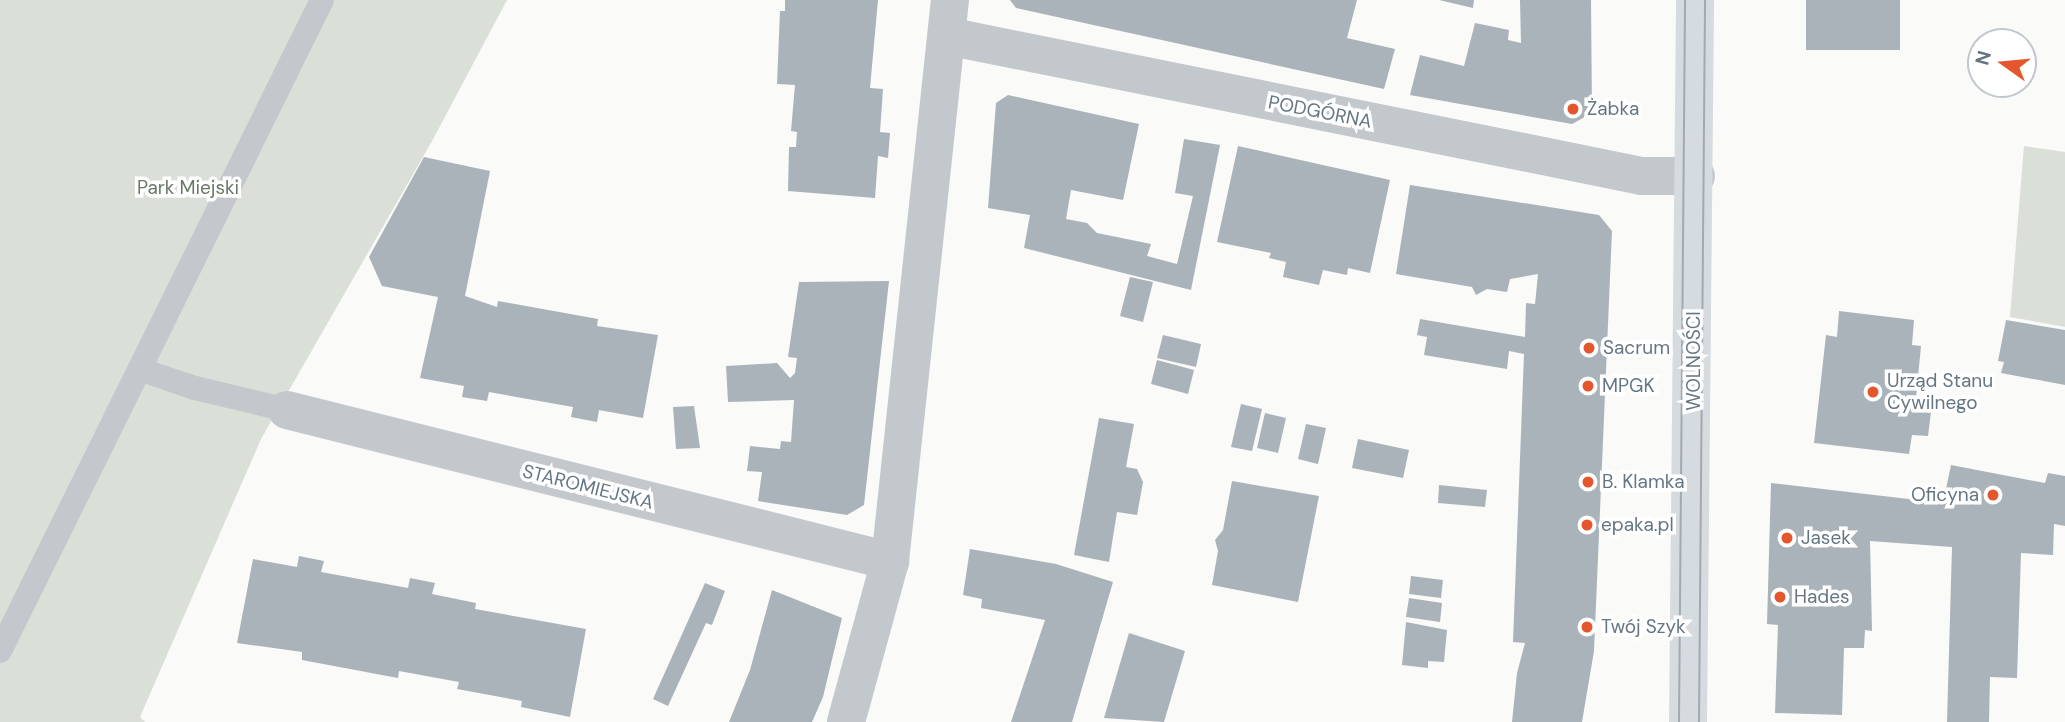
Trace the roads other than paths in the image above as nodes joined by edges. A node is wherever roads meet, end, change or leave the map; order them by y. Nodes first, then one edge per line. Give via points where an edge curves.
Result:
1 (322, 0) edge
2 (1695, 0) edge
3 (948, 18) edge
4 (1696, 176) junction
5 (142, 370) junction
6 (286, 410) joint
7 (890, 561) junction
8 (0, 651) edge
9 (846, 722) edge
10 (1688, 722) edge

1 - 5 lane
2 - 4 main road, WOLNOŚCI
3 - 4 street, PODGÓRNA via 1642,176
3 - 7 street
4 - 10 main road, WOLNOŚCI
5 - 6 lane
5 - 8 lane
6 - 7 street, STAROMIEJSKA
7 - 9 street

